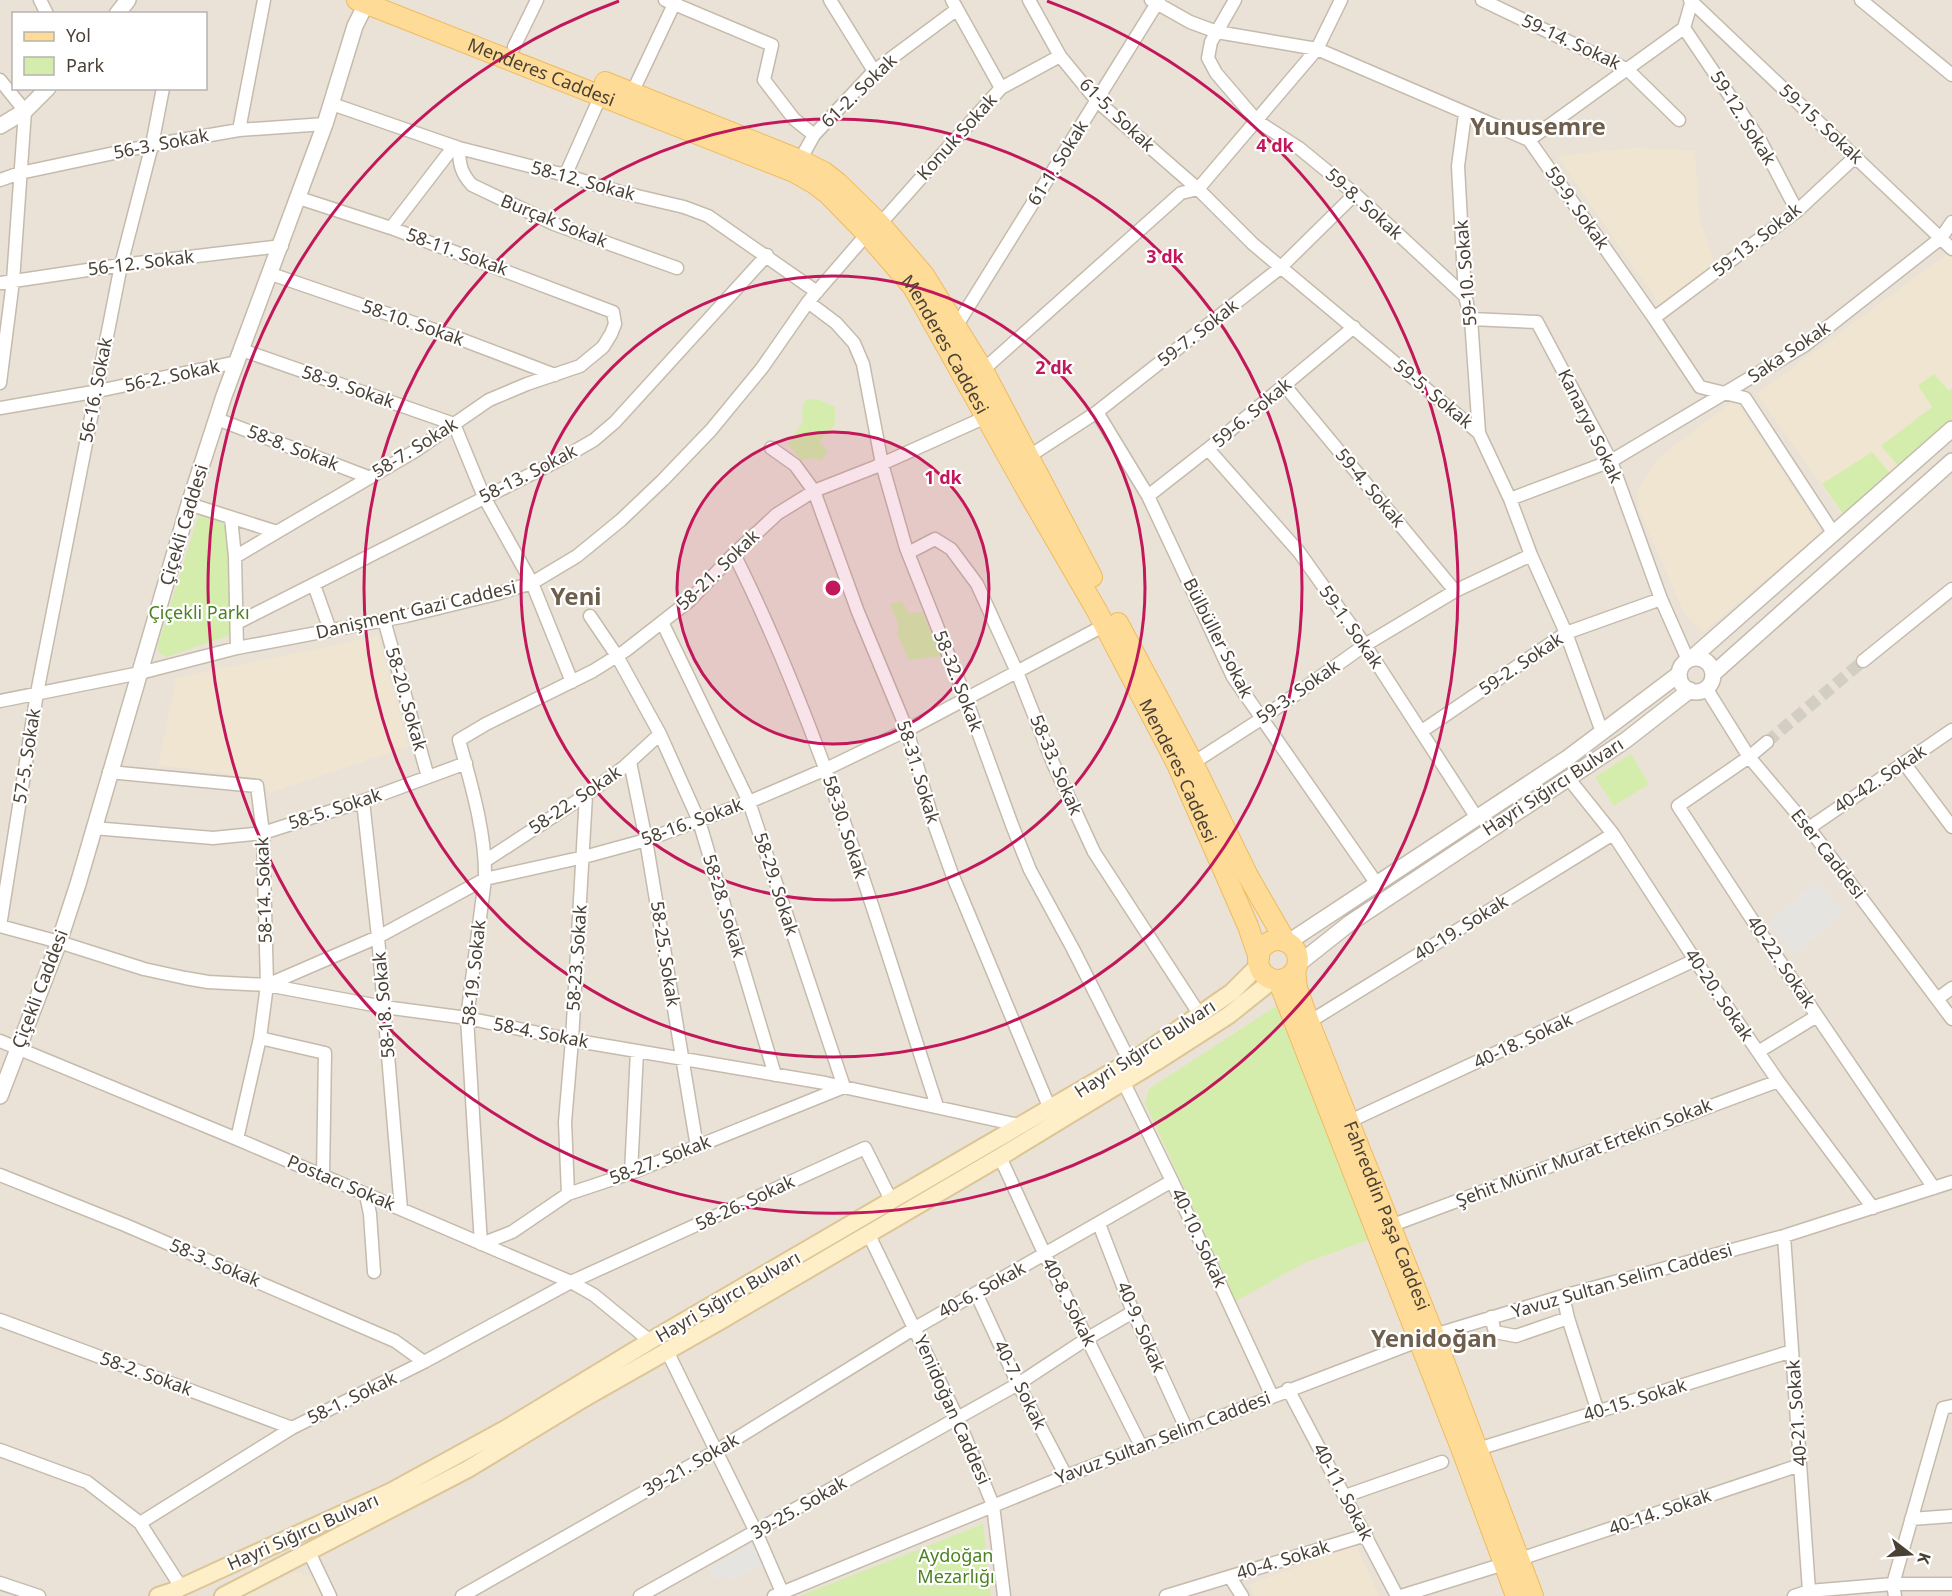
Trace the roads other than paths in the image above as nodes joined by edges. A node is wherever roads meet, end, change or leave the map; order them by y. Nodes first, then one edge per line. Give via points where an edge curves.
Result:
1 (128, 0) edge
2 (264, 0) edge
3 (392, 0) edge
4 (537, 0) edge
5 (830, 0) edge
6 (1029, 0) edge
7 (1235, 0) edge
8 (1341, 0) edge
9 (1482, 0) edge
10 (1691, 0) edge
11 (1861, 0) edge
12 (362, 1) edge
13 (672, 1) edge
14 (1156, 1) edge
15 (953, 3) edge
16 (119, 12) edge
17 (1684, 28) junction
18 (1217, 32) junction
19 (514, 47) junction
20 (1317, 50) junction
21 (1060, 56) junction
22 (1628, 70) junction
23 (874, 71) junction
24 (1952, 75) edge
25 (0, 80) edge
26 (1001, 88) junction
27 (46, 90) edge
28 (163, 90) edge
29 (632, 93) junction
30 (601, 95) junction
31 (1098, 101) junction
32 (332, 104) junction
33 (24, 111) junction
34 (1465, 114) junction
35 (1679, 120) dead end
36 (1257, 122) junction
37 (325, 124) junction
38 (0, 126) edge
39 (239, 130) junction
40 (814, 135) junction
41 (1529, 140) junction
42 (152, 145) junction
43 (456, 147) junction
44 (1856, 156) junction
45 (800, 160) junction
46 (20, 173) junction
47 (565, 176) junction
48 (0, 180) edge
49 (1198, 189) junction
50 (1355, 194) junction
51 (299, 198) junction
52 (1797, 211) junction
53 (1952, 222) edge
54 (391, 228) junction
55 (873, 229) junction
56 (1941, 238) junction
57 (282, 246) junction
58 (1952, 249) edge
59 (767, 255) junction
60 (121, 265) junction
61 (677, 268) dead end
62 (1280, 268) junction
63 (271, 274) junction
64 (6, 282) edge
65 (1465, 296) junction
66 (813, 297) junction
67 (613, 312) joint
68 (1471, 318) junction
69 (1654, 318) junction
70 (957, 326) junction
71 (1354, 327) junction
72 (240, 356) junction
73 (983, 370) junction
74 (555, 375) junction
75 (0, 383) edge
76 (1285, 386) junction
77 (96, 392) junction
78 (1725, 393) junction
79 (0, 408) edge
80 (1097, 412) junction
81 (986, 417) junction
82 (217, 419) junction
83 (454, 424) junction
84 (1952, 429) edge
85 (1479, 433) junction
86 (771, 447) dead end
87 (1208, 449) junction
88 (1028, 457) junction
89 (1611, 461) junction
90 (1952, 461) edge
91 (882, 464) junction
92 (368, 477) junction
93 (814, 491) junction
94 (1148, 496) junction
95 (484, 497) junction
96 (1510, 499) junction
97 (189, 504) junction
98 (231, 518) junction
99 (277, 532) junction
100 (1834, 534) junction
101 (908, 553) junction
102 (734, 554) junction
103 (1531, 555) junction
104 (235, 557) junction
105 (532, 583) junction
106 (314, 585) junction
107 (1952, 589) edge
108 (1455, 591) junction
109 (1661, 599) junction
110 (590, 616) dead end
111 (384, 620) junction
112 (662, 622) junction
113 (237, 623) junction
114 (1105, 626) junction
115 (330, 630) junction
116 (1566, 633) junction
117 (1365, 645) junction
118 (237, 648) junction
119 (617, 656) junction
120 (1690, 659) junction
121 (1863, 661) tunnel mouth
122 (1017, 672) junction
123 (140, 673) junction
124 (1679, 674) junction
125 (1709, 681) junction
126 (572, 682) junction
127 (1690, 690) junction
128 (37, 693) junction
129 (966, 699) junction
130 (0, 701) edge
131 (1261, 719) junction
132 (907, 730) junction
133 (1952, 730) edge
134 (1422, 731) junction
135 (1602, 732) junction
136 (660, 734) junction
137 (459, 740) joint
138 (1767, 742) tunnel mouth
139 (1749, 757) junction
140 (630, 762) junction
141 (466, 763) junction
142 (1193, 763) junction
143 (1904, 763) junction
144 (826, 770) junction
145 (109, 772) junction
146 (428, 777) junction
147 (1569, 779) junction
148 (586, 795) junction
149 (363, 801) junction
150 (749, 802) junction
151 (1477, 818) junction
152 (699, 821) junction
153 (1952, 827) edge
154 (93, 828) junction
155 (1809, 828) junction
156 (263, 833) junction
157 (1613, 834) junction
158 (646, 840) junction
159 (584, 857) junction
160 (485, 861) junction
161 (485, 879) junction
162 (1377, 884) junction
163 (0, 926) edge
164 (378, 937) junction
165 (59, 942) junction
166 (1287, 942) junction
167 (1695, 960) junction
168 (1259, 961) junction
169 (1286, 974) junction
170 (267, 985) junction
171 (1952, 988) edge
172 (1937, 999) junction
173 (384, 1007) junction
174 (1200, 1015) junction
175 (1817, 1016) junction
176 (467, 1018) junction
177 (1952, 1019) edge
178 (1310, 1022) junction
179 (260, 1038) junction
180 (572, 1040) junction
181 (0, 1041) edge
182 (18, 1049) junction
183 (638, 1051) junction
184 (1758, 1052) junction
185 (681, 1059) junction
186 (1129, 1060) junction
187 (775, 1075) junction
188 (1123, 1081) junction
189 (1778, 1081) junction
190 (844, 1087) junction
191 (0, 1096) edge
192 (937, 1106) junction
193 (1050, 1109) junction
194 (1350, 1121) junction
195 (1023, 1126) junction
196 (237, 1139) junction
197 (698, 1147) junction
198 (1000, 1156) junction
199 (631, 1173) junction
200 (0, 1175) edge
201 (323, 1177) junction
202 (1172, 1181) junction
203 (1952, 1182) edge
204 (1934, 1188) junction
205 (568, 1194) junction
206 (366, 1195) junction
207 (892, 1202) junction
208 (1873, 1208) junction
209 (401, 1209) junction
210 (1099, 1224) junction
211 (1390, 1226) junction
212 (868, 1233) junction
213 (1784, 1236) junction
214 (481, 1244) junction
215 (1045, 1255) junction
216 (374, 1272) dead end
217 (571, 1282) junction
218 (976, 1293) junction
219 (1563, 1296) junction
220 (1133, 1312) junction
221 (1491, 1317) junction
222 (1568, 1318) junction
223 (0, 1320) edge
224 (915, 1328) junction
225 (1088, 1338) junction
226 (1426, 1338) junction
227 (650, 1341) junction
228 (667, 1351) junction
229 (1792, 1351) junction
230 (424, 1362) junction
231 (1018, 1384) junction
232 (1288, 1389) junction
233 (1272, 1396) junction
234 (1952, 1406) edge
235 (1598, 1412) junction
236 (957, 1417) junction
237 (292, 1428) junction
238 (1186, 1428) junction
239 (1141, 1446) junction
240 (1478, 1449) junction
241 (0, 1450) edge
242 (716, 1451) junction
243 (1442, 1462) dead end
244 (1800, 1465) junction
245 (1066, 1476) junction
246 (1345, 1496) junction
247 (993, 1504) junction
248 (1952, 1516) edge
249 (1911, 1519) junction
250 (140, 1523) junction
251 (756, 1532) junction
252 (1366, 1535) junction
253 (309, 1552) junction
254 (1512, 1562) junction
255 (1230, 1577) junction
256 (0, 1583) edge
257 (1952, 1584) edge
258 (1894, 1590) edge
259 (1809, 1591) junction
260 (172, 1593) edge
261 (778, 1594) edge
262 (39, 1596) edge
263 (223, 1596) edge
264 (330, 1596) edge
265 (462, 1596) edge
266 (640, 1596) edge
267 (1004, 1596) edge
268 (1166, 1596) edge
269 (1242, 1596) edge
270 (1399, 1596) edge
271 (1516, 1596) edge
272 (1533, 1596) edge
273 (1794, 1596) edge

1 - 16 street
2 - 39 street
3 - 19 main road, Menderes Caddesi
4 - 19 street
5 - 23 street
6 - 21 street, 61-5. Sokak
7 - 18 street, 59-8. Sokak
8 - 20 street
9 - 22 street, 59-14. Sokak
10 - 17 street
10 - 44 street, 59-15. Sokak
11 - 24 street
12 - 30 main road, Menderes Caddesi
12 - 32 street, Çiçekli Caddesi
13 - 29 street
13 - 40 street via 772,45 764,80 794,119
14 - 18 street via 1190,22
14 - 31 street, 61-1. Sokak
15 - 23 street, 61-2. Sokak
15 - 26 street
17 - 22 street
17 - 52 street, 59-12. Sokak via 1761,142
18 - 20 street
18 - 36 street, 59-8. Sokak via 1208,57 1215,73
19 - 29 main road, Menderes Caddesi
20 - 34 street
20 - 36 street
21 - 26 street, Konuk Sokak
21 - 31 street, 61-5. Sokak
22 - 35 street, 59-14. Sokak
22 - 41 street
23 - 40 street, 61-2. Sokak
25 - 33 street
26 - 55 street, Konuk Sokak
27 - 33 street
28 - 42 street, 56-16. Sokak
29 - 45 main road, Menderes Caddesi
30 - 47 street
30 - 55 main road, Menderes Caddesi via 794,172
31 - 49 street, 61-5. Sokak
31 - 70 street, 61-1. Sokak
32 - 37 street, Çiçekli Caddesi
32 - 43 street, 58-12. Sokak
33 - 38 street
33 - 46 street
34 - 41 street
34 - 65 street, 59-10. Sokak via 1458,166
36 - 49 street
36 - 50 street, 59-8. Sokak via 1299,148
37 - 39 street, 56-3. Sokak
37 - 51 street, Çiçekli Caddesi
39 - 42 street, 56-3. Sokak
40 - 45 street, 61-2. Sokak
41 - 69 street, 59-9. Sokak
42 - 46 street, 56-3. Sokak
42 - 60 street, 56-16. Sokak
43 - 47 street, 58-12. Sokak
43 - 54 street
43 - 61 street, Burçak Sokak via 463,176 472,185 554,224
44 - 52 street, 59-13. Sokak
44 - 56 street, 59-15. Sokak
45 - 55 main road, Menderes Caddesi via 838,183
46 - 48 street, 56-3. Sokak
46 - 64 street
47 - 59 street, 58-12. Sokak via 708,216
49 - 62 street, 59-5. Sokak
49 - 73 street via 1181,193
50 - 62 street, 59-7. Sokak
50 - 65 street, 59-8. Sokak
51 - 54 street, 58-11. Sokak
51 - 57 street, Çiçekli Caddesi
52 - 69 street, 59-13. Sokak
53 - 56 street, Saka Sokak
54 - 67 street, 58-11. Sokak
55 - 66 street, Danişment Gazi Caddesi
55 - 70 main road, Menderes Caddesi via 924,275
55 - 81 main road, Menderes Caddesi via 944,338
56 - 58 street, 59-15. Sokak
56 - 78 street, Saka Sokak via 1805,345
57 - 60 street, 56-12. Sokak
57 - 63 street, Çiçekli Caddesi
59 - 66 street, 58-12. Sokak
59 - 95 street, 58-13. Sokak via 648,388 601,434 561,459
60 - 64 street, 56-12. Sokak
60 - 77 street, 56-16. Sokak
62 - 71 street, 59-5. Sokak
62 - 80 street, 59-7. Sokak
63 - 72 street, Çiçekli Caddesi
63 - 74 street, 58-10. Sokak
64 - 75 street
65 - 68 street, 59-10. Sokak
66 - 91 street, 58-32. Sokak via 854,343 863,364
66 - 105 street, Danişment Gazi Caddesi via 762,368 663,480 577,556
67 - 74 street, 58-7. Sokak via 615,324 603,347 580,366
68 - 85 street, 59-10. Sokak
68 - 89 street, Kanarya Sokak via 1537,322
69 - 78 street, 59-9. Sokak via 1700,387
70 - 73 main road, Menderes Caddesi
71 - 76 street, 59-6. Sokak
71 - 85 street, 59-5. Sokak
72 - 77 street, 56-2. Sokak
72 - 82 street, Çiçekli Caddesi
72 - 83 street, 58-9. Sokak
73 - 88 main road, Menderes Caddesi
74 - 83 street, 58-7. Sokak via 489,400
76 - 87 street, 59-6. Sokak
76 - 108 street, 59-4. Sokak
77 - 79 street, 56-2. Sokak
77 - 128 street, 56-16. Sokak
78 - 89 street, Saka Sokak
78 - 100 street, 59-9. Sokak via 1745,398
80 - 88 street, 59-7. Sokak
80 - 94 street, Bülbüller Sokak
81 - 91 street, 58-21. Sokak
81 - 114 main road, Menderes Caddesi
82 - 92 street, 58-8. Sokak
82 - 97 street, Çiçekli Caddesi
83 - 92 street, 58-7. Sokak
83 - 95 street
84 - 100 street
85 - 96 street, 59-5. Sokak
86 - 93 street, 58-31. Sokak via 795,465
87 - 94 street, 59-6. Sokak
87 - 117 street, 59-1. Sokak via 1299,552
88 - 142 main road, Menderes Caddesi
89 - 96 street, Saka Sokak
89 - 109 street, Kanarya Sokak
90 - 125 street
91 - 93 street, 58-21. Sokak
91 - 101 street, 58-32. Sokak
92 - 99 street, 58-7. Sokak
93 - 102 street, 58-21. Sokak via 777,514
93 - 132 street, 58-31. Sokak
94 - 131 street, Bülbüller Sokak via 1233,677
95 - 105 street
95 - 106 street, 58-13. Sokak
96 - 103 street, 59-5. Sokak
97 - 98 street
97 - 123 street, Çiçekli Caddesi
98 - 99 street
98 - 104 street
99 - 104 street, 58-7. Sokak
100 - 120 street
101 - 122 street, 58-33. Sokak via 935,539 951,549 977,584
101 - 129 street, 58-32. Sokak
102 - 112 street, 58-21. Sokak via 689,601
102 - 144 street, 58-30. Sokak via 765,615
103 - 108 street, 59-3. Sokak
103 - 116 street, 59-5. Sokak
104 - 113 street
105 - 111 street, Danişment Gazi Caddesi
105 - 126 street
106 - 113 street, 58-13. Sokak
106 - 115 street
107 - 121 street
108 - 117 street, 59-3. Sokak
109 - 116 street, 59-2. Sokak
109 - 120 street, Kanarya Sokak
110 - 119 street, 58-28. Sokak
111 - 115 street, Danişment Gazi Caddesi
111 - 146 street, 58-20. Sokak
112 - 119 street, 58-21. Sokak
112 - 150 street, 58-29. Sokak
113 - 118 street
114 - 122 street, 58-16. Sokak
114 - 168 main road, Menderes Caddesi via 1177,764 1248,926
115 - 118 street, Danişment Gazi Caddesi
116 - 134 street, 59-2. Sokak
116 - 135 street, 59-5. Sokak
117 - 131 street, 59-3. Sokak
117 - 134 street, 59-1. Sokak
118 - 123 street, Danişment Gazi Caddesi
119 - 126 street, 58-21. Sokak
119 - 136 street, 58-28. Sokak
120 - 124 street
120 - 125 street via 1706,661 1711,667
122 - 129 street, 58-16. Sokak
122 - 174 street, 58-33. Sokak via 1094,852
123 - 128 street, Danişment Gazi Caddesi
123 - 145 street, Çiçekli Caddesi
124 - 127 street
124 - 135 street, Hayri Sığırcı Bulvarı
125 - 127 street via 1700,691
125 - 139 street, Eser Caddesi
126 - 137 street, 58-21. Sokak
127 - 147 street, Hayri Sığırcı Bulvarı
128 - 130 street, Danişment Gazi Caddesi
128 - 163 street, 57-5. Sokak
129 - 132 street, 58-16. Sokak
129 - 186 street, 58-32. Sokak via 1030,870
131 - 142 street, 59-3. Sokak
131 - 162 street, Bülbüller Sokak
132 - 144 street, 58-16. Sokak
132 - 193 street, 58-31. Sokak via 952,874
133 - 143 street, 40-42. Sokak
134 - 151 street, 59-1. Sokak
135 - 151 street, Hayri Sığırcı Bulvarı
136 - 140 street, 58-22. Sokak
136 - 152 street, 58-28. Sokak
137 - 141 street, 58-19. Sokak
138 - 139 street
139 - 155 street, Eser Caddesi
139 - 175 street, 40-22. Sokak via 1678,806
140 - 148 street, 58-22. Sokak
140 - 158 street, 58-25. Sokak
141 - 146 street, 58-5. Sokak
141 - 160 street, 58-19. Sokak
142 - 166 main road, Menderes Caddesi via 1248,876
143 - 153 street
143 - 155 street, 40-42. Sokak
144 - 150 street, 58-16. Sokak
144 - 192 street, 58-30. Sokak
145 - 154 street, Çiçekli Caddesi
145 - 156 street, 58-14. Sokak via 257,786
146 - 149 street, 58-5. Sokak
147 - 157 street, 40-20. Sokak
147 - 169 street, Hayri Sığırcı Bulvarı via 1380,902
148 - 159 street, 58-23. Sokak
148 - 160 street, 58-22. Sokak
149 - 156 street, 58-5. Sokak
149 - 164 street, 58-18. Sokak
150 - 152 street, 58-16. Sokak
150 - 190 street, 58-29. Sokak
151 - 162 street, Hayri Sığırcı Bulvarı
152 - 158 street, 58-16. Sokak
152 - 187 street, 58-28. Sokak
154 - 156 street, 58-5. Sokak via 213,838
154 - 165 street, Çiçekli Caddesi
155 - 172 street, Eser Caddesi
156 - 170 street, 58-14. Sokak
157 - 167 street, 40-20. Sokak
157 - 178 street, 40-19. Sokak
158 - 159 street, 58-16. Sokak
158 - 185 street, 58-25. Sokak
159 - 161 street, 58-16. Sokak
159 - 180 street, 58-23. Sokak
160 - 161 street, 58-19. Sokak
161 - 164 street, 58-16. Sokak
161 - 176 street, 58-19. Sokak
162 - 166 street, Hayri Sığırcı Bulvarı
163 - 165 street, 58-4. Sokak
164 - 170 street, 58-16. Sokak
164 - 173 street, 58-18. Sokak
165 - 170 street, 58-4. Sokak via 185,978
165 - 182 street, Çiçekli Caddesi
166 - 168 main road via 1276,940 1266,945
166 - 169 main road via 1297,954
167 - 184 street, 40-20. Sokak
167 - 194 street, 40-18. Sokak
168 - 169 main road via 1266,976
168 - 174 main road, Hayri Sığırcı Bulvarı via 1241,984
169 - 178 main road, Fahreddin Paşa Caddesi via 1297,988
169 - 188 main road, Hayri Sığırcı Bulvarı via 1215,1025
169 - 226 main road, Fahreddin Paşa Caddesi
170 - 173 street, 58-4. Sokak
170 - 179 street, 58-14. Sokak
171 - 172 street
172 - 177 street, Eser Caddesi
173 - 176 street, 58-4. Sokak
173 - 209 street, 58-18. Sokak
174 - 186 main road, Hayri Sığırcı Bulvarı
175 - 184 street
175 - 204 street, 40-22. Sokak
176 - 180 street, 58-4. Sokak
176 - 214 street, 58-19. Sokak
178 - 194 main road, Fahreddin Paşa Caddesi
179 - 196 street, 58-14. Sokak
179 - 201 street via 325,1053
180 - 183 street, 58-4. Sokak
180 - 205 street, 58-23. Sokak via 565,1122
181 - 182 street, Postacı Sokak
182 - 191 street, Çiçekli Caddesi
182 - 196 street, Postacı Sokak
183 - 185 street, 58-4. Sokak
183 - 199 street
184 - 189 street, 40-20. Sokak
185 - 187 street, 58-4. Sokak
185 - 197 street, 58-25. Sokak
186 - 193 main road, Hayri Sığırcı Bulvarı
187 - 190 street, 58-4. Sokak
188 - 198 main road, Hayri Sığırcı Bulvarı
188 - 202 street, 40-10. Sokak
189 - 208 street, 40-20. Sokak
189 - 211 street, Şehit Münir Murat Ertekin Sokak
190 - 192 street, 58-4. Sokak
190 - 197 street, 58-27. Sokak
192 - 195 street, 58-4. Sokak
193 - 195 main road, Hayri Sığırcı Bulvarı
194 - 211 main road, Fahreddin Paşa Caddesi
195 - 207 main road, Hayri Sığırcı Bulvarı
196 - 201 street, Postacı Sokak
197 - 199 street, 58-27. Sokak
198 - 212 main road, Hayri Sığırcı Bulvarı
198 - 215 street, 40-8. Sokak
199 - 205 street, 58-27. Sokak
200 - 230 street, 58-3. Sokak via 125,1224 395,1341
201 - 206 street, Postacı Sokak
202 - 210 street, 40-6. Sokak
202 - 233 street, 40-10. Sokak
203 - 204 street, Yavuz Sultan Selim Caddesi
204 - 208 street, Yavuz Sultan Selim Caddesi
205 - 214 street, 58-27. Sokak via 512,1232
206 - 209 street, Postacı Sokak
206 - 216 street
207 - 217 street, 58-26. Sokak via 865,1148
207 - 227 main road, Hayri Sığırcı Bulvarı
208 - 213 street, Yavuz Sultan Selim Caddesi
209 - 214 street, Postacı Sokak
210 - 215 street, 40-6. Sokak
210 - 220 street, 40-9. Sokak
211 - 226 main road, Fahreddin Paşa Caddesi
212 - 224 street, Yenidoğan Caddesi
212 - 228 main road, Hayri Sığırcı Bulvarı
213 - 219 street, Yavuz Sultan Selim Caddesi
213 - 229 street, 40-21. Sokak
214 - 217 street, Postacı Sokak
215 - 218 street, 40-6. Sokak
215 - 225 street, 40-8. Sokak
217 - 227 street, Postacı Sokak via 594,1295
217 - 230 street, 58-1. Sokak
218 - 224 street, 40-6. Sokak
218 - 231 street, 40-7. Sokak
219 - 221 street, Yavuz Sultan Selim Caddesi
219 - 222 street
220 - 225 street, 39-25. Sokak
220 - 238 street, 40-9. Sokak
221 - 222 street via 1495,1332 1515,1336
221 - 226 street, Yavuz Sultan Selim Caddesi
222 - 235 street
223 - 237 street, 58-2. Sokak
224 - 236 street, Yenidoğan Caddesi
224 - 242 street, 39-21. Sokak
225 - 231 street, 39-25. Sokak
225 - 239 street, 40-8. Sokak
226 - 232 street, Yavuz Sultan Selim Caddesi
226 - 240 main road, Fahreddin Paşa Caddesi
226 - 254 main road, Fahreddin Paşa Caddesi via 1463,1453
227 - 260 main road, Hayri Sığırcı Bulvarı via 507,1428 392,1491
228 - 242 street
228 - 253 main road, Hayri Sığırcı Bulvarı via 468,1469
229 - 235 street, 40-15. Sokak
229 - 244 street, 40-21. Sokak
230 - 237 street, 58-1. Sokak
231 - 236 street, 39-25. Sokak
231 - 245 street, 40-7. Sokak
232 - 233 street, Yavuz Sultan Selim Caddesi
232 - 246 street, 40-11. Sokak
233 - 238 street, Yavuz Sultan Selim Caddesi
234 - 249 street via 1943,1408
235 - 240 street, 40-15. Sokak
236 - 247 street, Yenidoğan Caddesi
236 - 251 street, 39-25. Sokak
237 - 250 street, 58-1. Sokak
238 - 239 street, Yavuz Sultan Selim Caddesi
239 - 245 street, Yavuz Sultan Selim Caddesi
240 - 254 main road, Fahreddin Paşa Caddesi
241 - 250 street via 87,1482
242 - 251 street
242 - 265 street, 39-21. Sokak
243 - 246 street
244 - 254 street, 40-14. Sokak
244 - 259 street, 40-21. Sokak
245 - 247 street, Yavuz Sultan Selim Caddesi
246 - 252 street, 40-11. Sokak
247 - 261 street, Yavuz Sultan Selim Caddesi
247 - 267 street, Yenidoğan Caddesi
248 - 249 street
249 - 258 street
250 - 260 street
251 - 261 street
251 - 266 street, 39-25. Sokak
252 - 255 street, 40-4. Sokak
252 - 270 street, 40-11. Sokak
253 - 263 main road, Hayri Sığırcı Bulvarı
253 - 264 street
254 - 270 street, 40-14. Sokak
254 - 271 main road, Fahreddin Paşa Caddesi
254 - 272 main road, Fahreddin Paşa Caddesi
255 - 268 street, 40-4. Sokak
255 - 269 street
256 - 262 street
257 - 258 street
258 - 259 street
259 - 273 street

